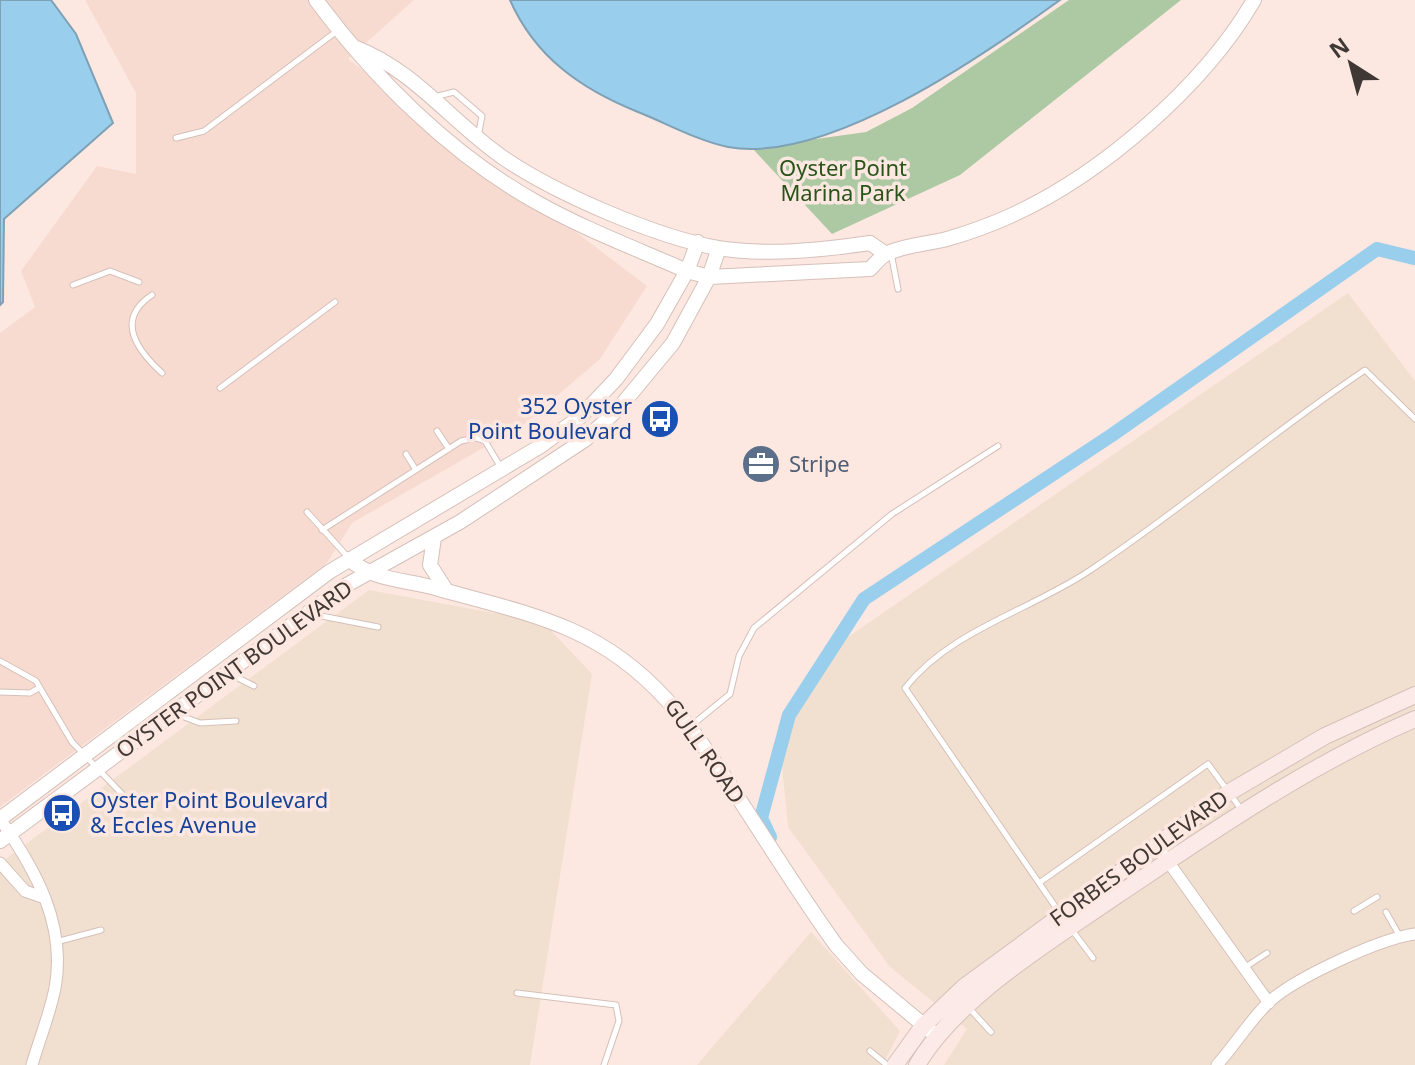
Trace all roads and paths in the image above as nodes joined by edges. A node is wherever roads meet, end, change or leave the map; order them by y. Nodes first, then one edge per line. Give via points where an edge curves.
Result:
1 (316, 0) edge
2 (1254, 0) edge
3 (338, 30) junction
4 (350, 46) junction
5 (176, 138) dead end
6 (499, 154) junction
7 (488, 170) junction
8 (698, 242) junction
9 (719, 248) junction
10 (888, 253) junction
11 (687, 271) junction
12 (709, 277) junction
13 (139, 282) dead end
14 (73, 285) dead end
15 (898, 289) dead end
16 (152, 295) dead end
17 (335, 302) dead end
18 (162, 373) dead end
19 (220, 388) dead end
20 (1415, 419) edge
21 (437, 431) dead end
22 (998, 446) dead end
23 (449, 449) junction
24 (406, 454) dead end
25 (416, 470) junction
26 (502, 470) junction
27 (307, 512) dead end
28 (322, 530) junction
29 (434, 538) junction
30 (349, 559) junction
31 (366, 574) junction
32 (446, 591) junction
33 (306, 613) junction
34 (378, 627) dead end
35 (0, 661) edge
36 (228, 673) junction
37 (254, 686) dead end
38 (39, 688) junction
39 (0, 692) edge
40 (1415, 695) edge
41 (175, 713) junction
42 (1415, 719) edge
43 (236, 721) dead end
44 (691, 726) junction
45 (84, 755) junction
46 (98, 769) junction
47 (1228, 793) junction
48 (124, 796) dead end
49 (1243, 811) junction
50 (0, 819) edge
51 (5, 837) edge
52 (1157, 846) junction
53 (1167, 862) junction
54 (0, 863) edge
55 (1039, 883) junction
56 (42, 897) junction
57 (1377, 897) dead end
58 (1354, 911) dead end
59 (1386, 912) dead end
60 (1066, 921) junction
61 (101, 930) dead end
62 (1415, 934) edge
63 (1399, 936) junction
64 (55, 942) junction
65 (1267, 953) dead end
66 (1093, 958) dead end
67 (1014, 959) junction
68 (1244, 968) junction
69 (517, 993) dead end
70 (1269, 1003) junction
71 (968, 1006) junction
72 (923, 1026) junction
73 (991, 1032) dead end
74 (938, 1036) junction
75 (870, 1051) dead end
76 (32, 1065) edge
77 (604, 1065) edge
78 (887, 1065) edge
79 (895, 1065) edge
80 (917, 1065) edge
81 (1217, 1065) edge

1 - 3 street
2 - 10 street via 1204,67 1157,114 1059,190 1010,216
3 - 4 street
3 - 5 lane via 204,131
4 - 6 street via 389,62
4 - 7 street via 461,152
6 - 7 street
6 - 8 street via 640,224
7 - 11 street via 536,202
8 - 9 street
8 - 11 street, OYSTER POINT BOULEVARD
9 - 10 street via 799,251 870,243
9 - 12 street, OYSTER POINT BOULEVARD
10 - 12 street via 870,269
10 - 15 lane
11 - 12 street
11 - 26 street, OYSTER POINT BOULEVARD via 657,324 616,379 580,417
12 - 29 street, OYSTER POINT BOULEVARD via 673,343 619,408 567,453
13 - 14 lane via 110,271
16 - 18 lane via 141,302 132,330 140,352
17 - 19 lane
20 - 55 lane via 1365,370 1088,572 988,623 916,674 905,688 909,699
21 - 23 lane
22 - 44 lane via 892,514 754,628 739,656 730,694
23 - 25 lane
23 - 26 lane via 461,441 485,441
24 - 25 lane
25 - 28 lane
26 - 30 street, OYSTER POINT BOULEVARD
27 - 28 lane
28 - 30 lane
29 - 31 street, OYSTER POINT BOULEVARD
29 - 32 street via 430,565
30 - 31 street, GULL ROAD
30 - 45 street, OYSTER POINT BOULEVARD
31 - 32 street, GULL ROAD
31 - 33 street, OYSTER POINT BOULEVARD
32 - 44 street, GULL ROAD via 593,641 638,670
33 - 34 lane
33 - 36 street, OYSTER POINT BOULEVARD
35 - 38 lane via 36,681
36 - 37 lane
36 - 41 street, OYSTER POINT BOULEVARD
38 - 39 lane via 30,693
38 - 45 lane
40 - 47 main road, FORBES BOULEVARD via 1325,736
41 - 43 lane via 200,723
41 - 46 street, OYSTER POINT BOULEVARD
42 - 49 main road, FORBES BOULEVARD
44 - 72 street, GULL ROAD via 836,945
45 - 46 lane
45 - 50 street, OYSTER POINT BOULEVARD
46 - 48 lane
46 - 51 street, OYSTER POINT BOULEVARD
47 - 49 lane
47 - 52 main road, FORBES BOULEVARD
47 - 55 lane via 1208,764
49 - 53 main road, FORBES BOULEVARD
50 - 51 street
51 - 56 street via 40,882
52 - 53 street
52 - 60 main road, FORBES BOULEVARD
53 - 60 main road, FORBES BOULEVARD
53 - 68 street
54 - 56 street via 25,891
55 - 60 lane
56 - 64 street via 53,918
57 - 58 lane
59 - 63 lane
60 - 66 lane
60 - 67 main road, FORBES BOULEVARD
61 - 64 lane
62 - 63 street
63 - 70 street via 1290,987
64 - 76 street via 55,987
65 - 68 lane
67 - 71 main road, FORBES BOULEVARD
67 - 72 main road, FORBES BOULEVARD via 964,987
68 - 70 street
69 - 77 lane via 616,1005 619,1021
70 - 81 street
71 - 73 lane
71 - 74 main road, FORBES BOULEVARD
72 - 74 street, GULL ROAD
72 - 79 main road, FORBES BOULEVARD
74 - 80 main road, FORBES BOULEVARD
75 - 78 lane

